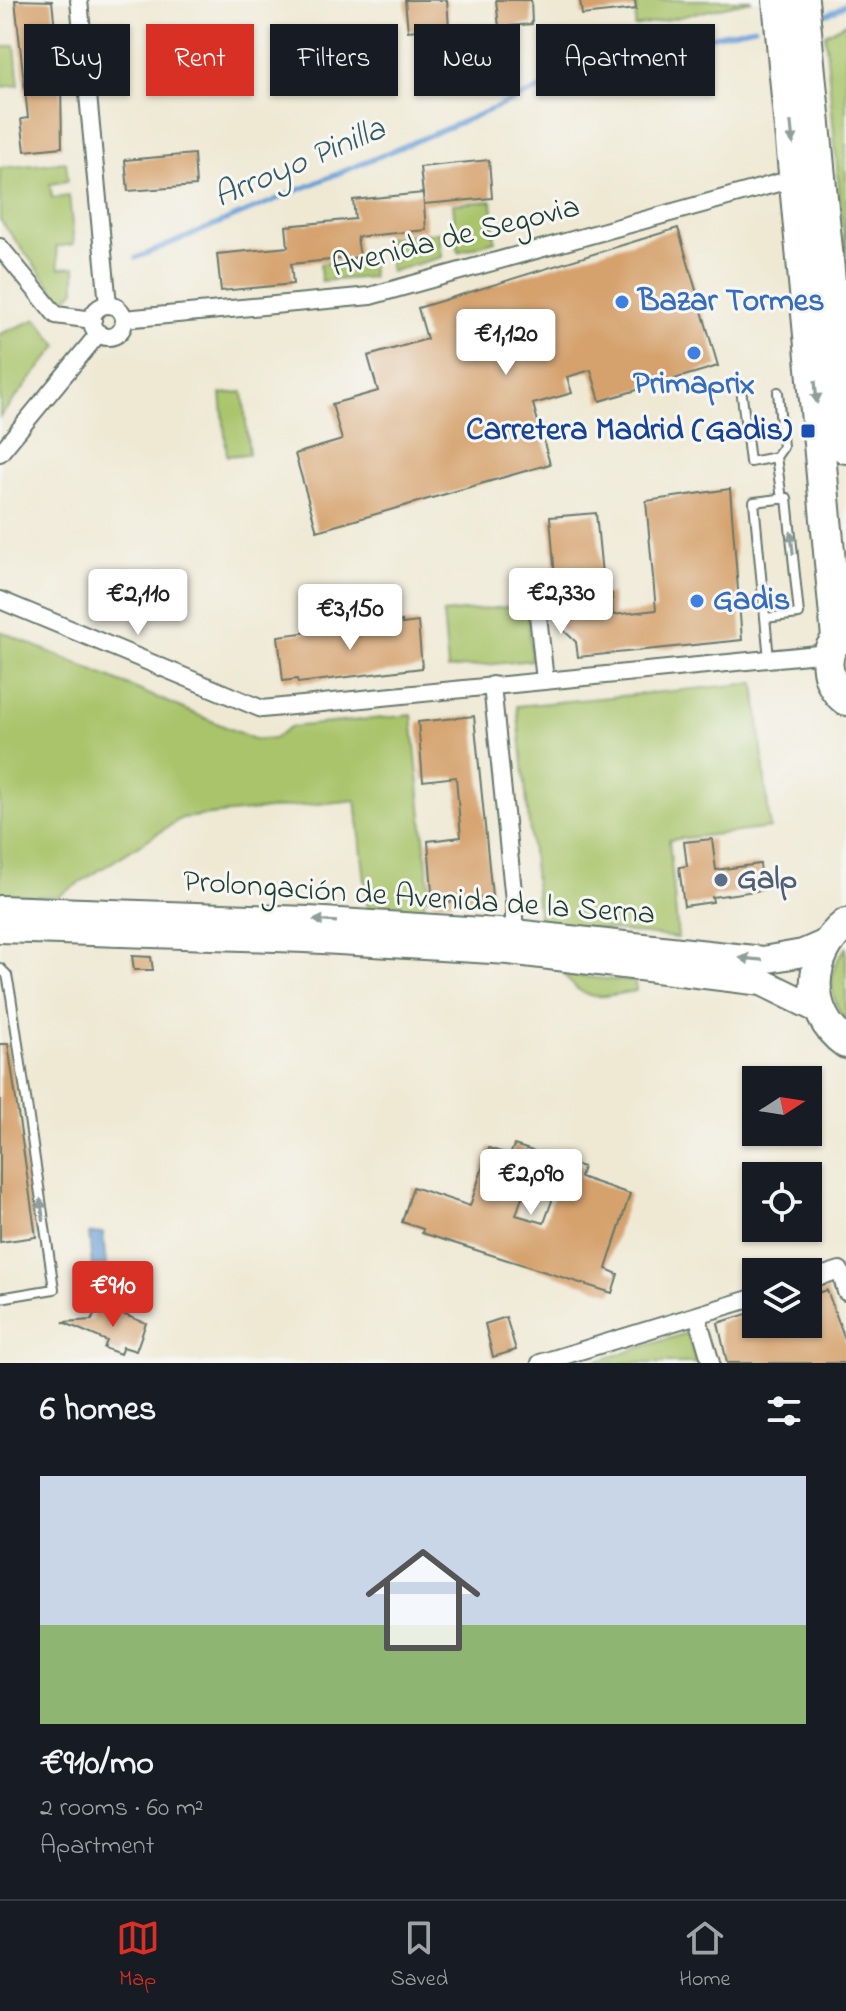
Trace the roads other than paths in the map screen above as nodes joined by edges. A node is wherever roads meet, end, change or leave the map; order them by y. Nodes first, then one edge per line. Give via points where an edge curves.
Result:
1 (79, 0) edge
2 (778, 0) edge
3 (803, 0) edge
4 (796, 178) junction
5 (0, 247) edge
6 (108, 305) junction
7 (124, 319) junction
8 (96, 327) junction
9 (778, 392) dead end
10 (742, 396) dead end
11 (846, 448) edge
12 (0, 453) edge
13 (776, 457) junction
14 (782, 499) junction
15 (536, 596) dead end
16 (0, 600) edge
17 (765, 618) junction
18 (837, 642) edge
19 (769, 659) junction
20 (545, 681) junction
21 (492, 685) junction
22 (845, 705) edge
23 (2, 919) edge
24 (514, 933) junction
25 (836, 934) edge
26 (0, 968) edge
27 (819, 1010) junction
28 (846, 1043) edge
29 (822, 1276) edge
30 (846, 1292) edge
31 (0, 1298) edge
32 (742, 1301) edge
33 (697, 1315) junction
34 (540, 1363) edge
35 (711, 1363) edge

1 - 6 street
2 -> 4 highway
3 - 11 highway
4 - 7 street, Avenida de Segovia via 370,296
4 -> 18 highway
5 - 8 street via 56,315
6 - 7 street via 116,306
6 - 8 street via 97,310
7 - 8 street via 116,335 107,337
8 - 12 street
9 - 13 lane via 783,447
10 - 13 lane via 750,462
13 - 14 lane
14 - 17 lane via 754,502
17 -> 14 lane via 799,614 787,498
15 - 20 street
16 - 21 street via 262,709
17 - 19 lane
18 - 19 street
18 - 22 highway via 831,685
19 - 20 street
20 - 21 street
21 - 24 street
24 -> 23 main road, Prolongación de Avenida de la Serna via 308,920
23 - 27 main road, Prolongación de Avenida de la Serna via 509,951 762,982
25 -> 24 main road, Prolongación de Avenida de la Serna via 803,953 763,960
25 - 27 highway via 815,976
31 -> 26 lane via 54,1289 11,996
27 - 28 highway
29 - 30 street via 840,1270
32 - 33 street
33 - 34 street
33 - 35 street

